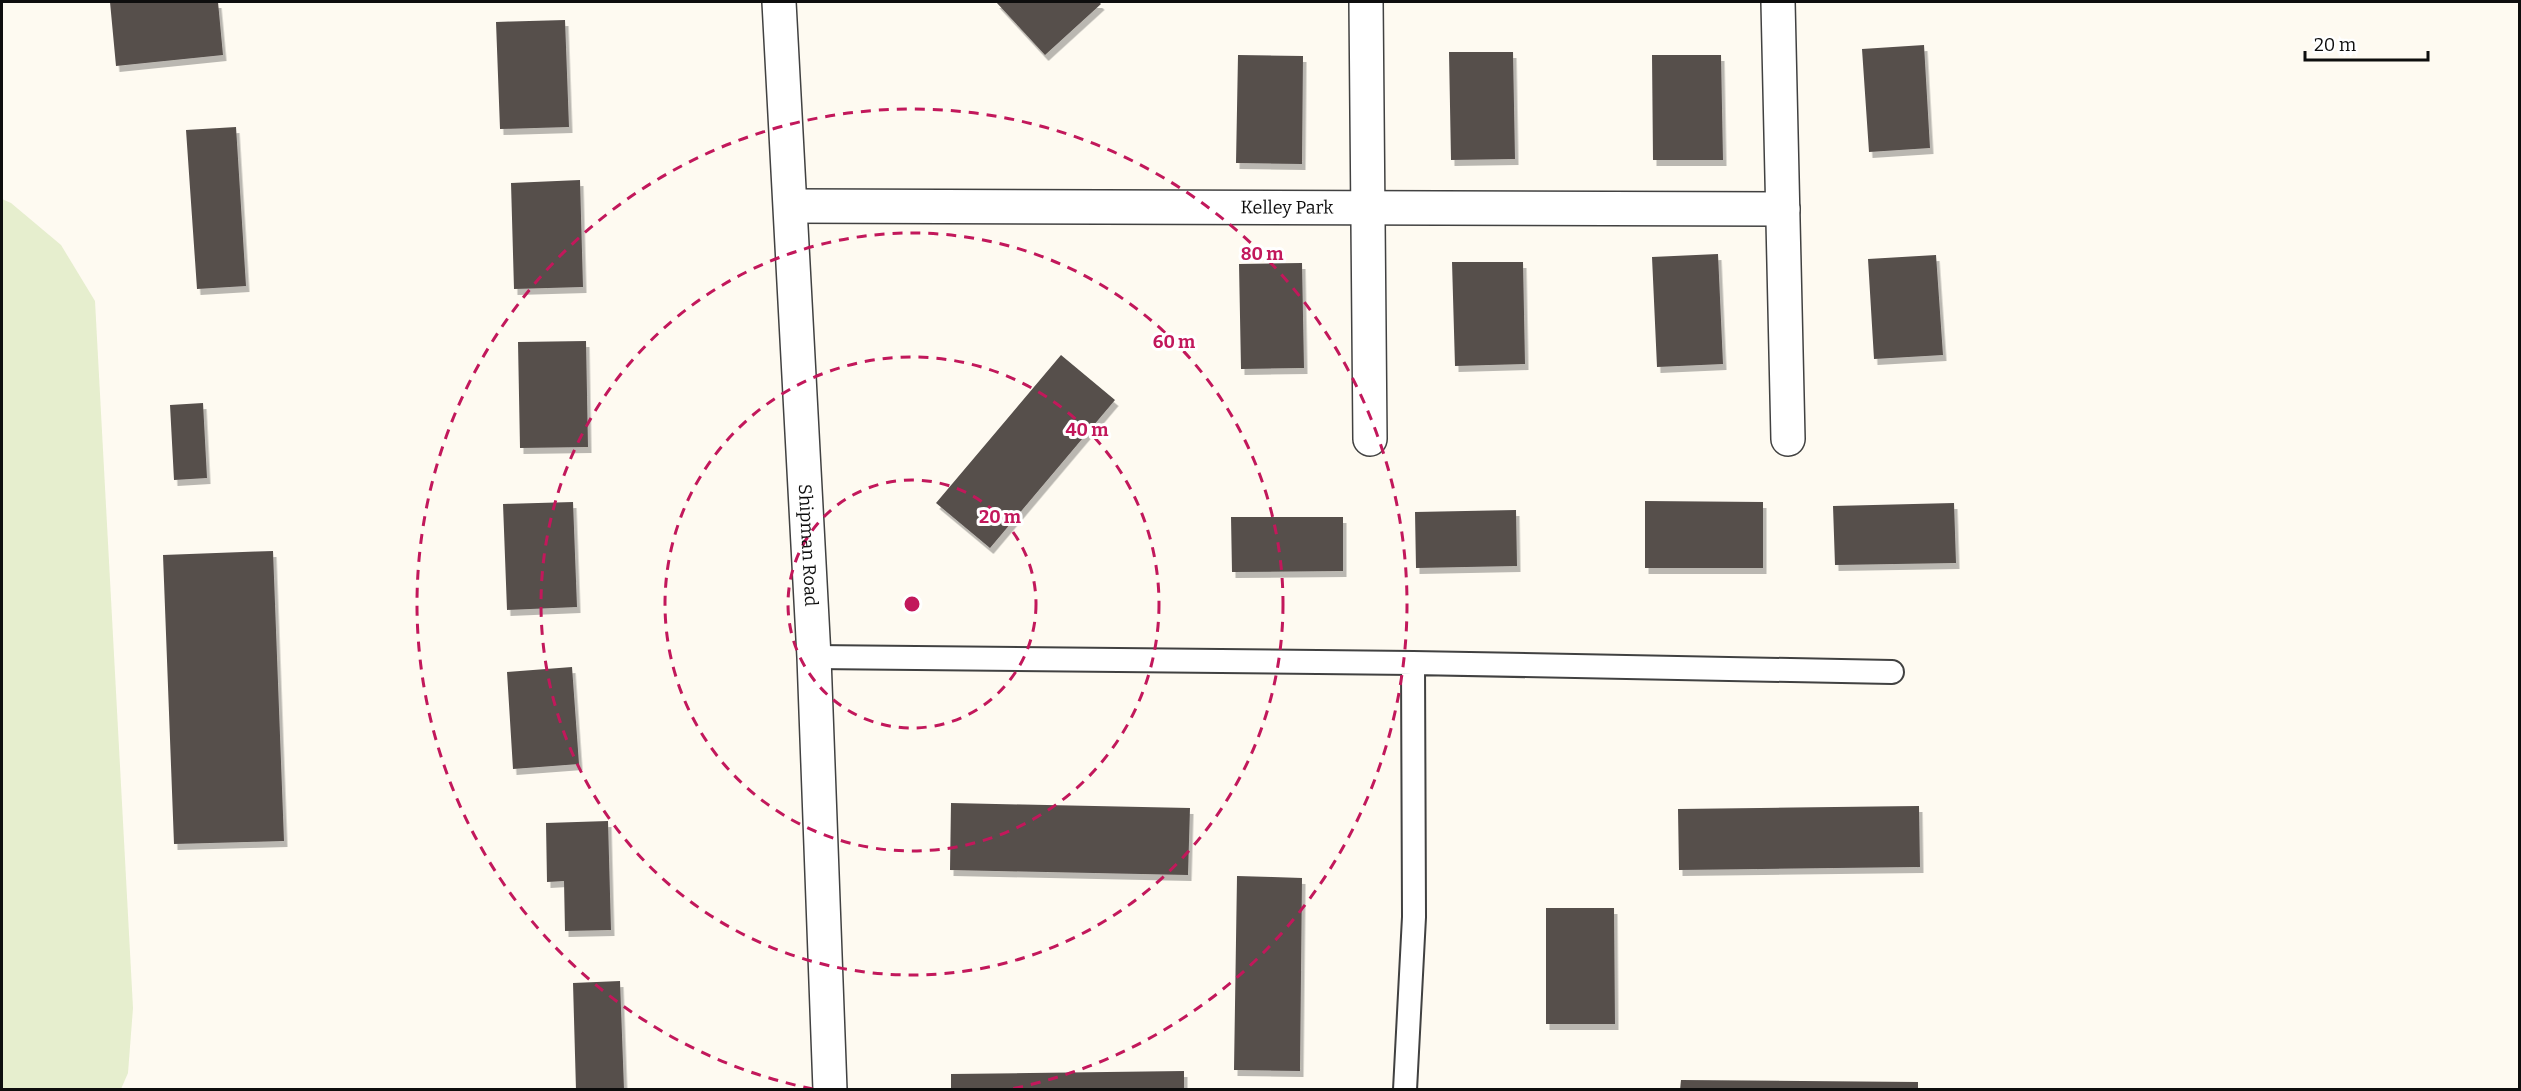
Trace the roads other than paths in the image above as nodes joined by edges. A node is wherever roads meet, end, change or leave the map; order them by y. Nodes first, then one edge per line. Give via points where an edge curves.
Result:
1 (779, 2) edge
2 (1366, 2) edge
3 (1778, 2) edge
4 (791, 206) junction
5 (1368, 208) junction
6 (1783, 209) junction
7 (1370, 439) dead end
8 (1788, 439) dead end
9 (814, 657) junction
10 (1413, 663) junction
11 (1892, 672) dead end
12 (830, 1089) edge
13 (1405, 1089) edge

1 - 4 street, Shipman Road
2 - 5 street
3 - 6 street
4 - 5 street, Kelley Park
4 - 9 street, Shipman Road
5 - 6 street, Kelley Park
5 - 7 street
6 - 8 street
9 - 10 lane
9 - 12 street, Shipman Road
10 - 11 lane
10 - 13 lane via 1414,917

